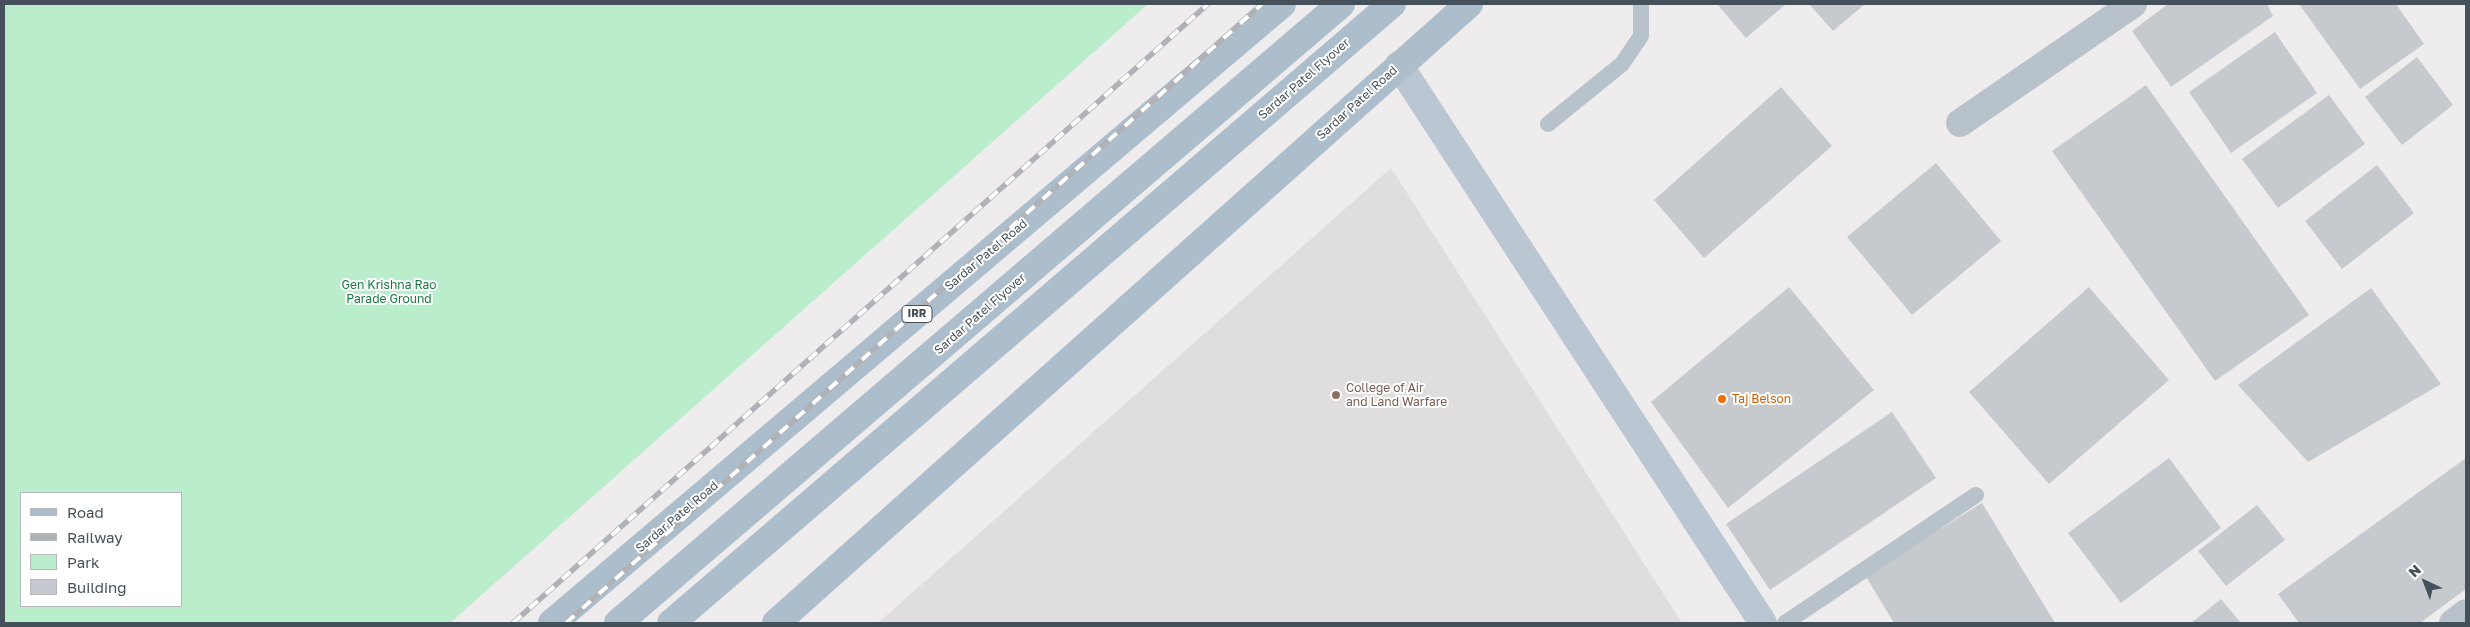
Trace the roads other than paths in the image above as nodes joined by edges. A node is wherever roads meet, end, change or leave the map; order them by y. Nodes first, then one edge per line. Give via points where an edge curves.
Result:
1 (1282, 4) edge
2 (1341, 4) edge
3 (1392, 4) edge
4 (1469, 4) edge
5 (1641, 4) edge
6 (2133, 4) edge
7 (1399, 65) junction
8 (1960, 123) dead end
9 (1548, 124) dead end
10 (1976, 495) dead end
11 (2466, 613) edge
12 (552, 623) edge
13 (618, 623) edge
14 (671, 623) edge
15 (776, 623) edge
16 (1763, 623) edge
17 (1785, 623) edge
18 (2453, 623) edge

1 - 12 main road, Sardar Patel Road / IRR
2 - 13 main road, Sardar Patel Flyover
3 - 14 main road, Sardar Patel Flyover
4 - 7 main road, Sardar Patel Road
5 - 9 lane via 1641,36 1622,64
6 - 8 street
7 - 15 main road, Sardar Patel Road
7 - 16 street
10 - 17 lane
11 - 18 street

